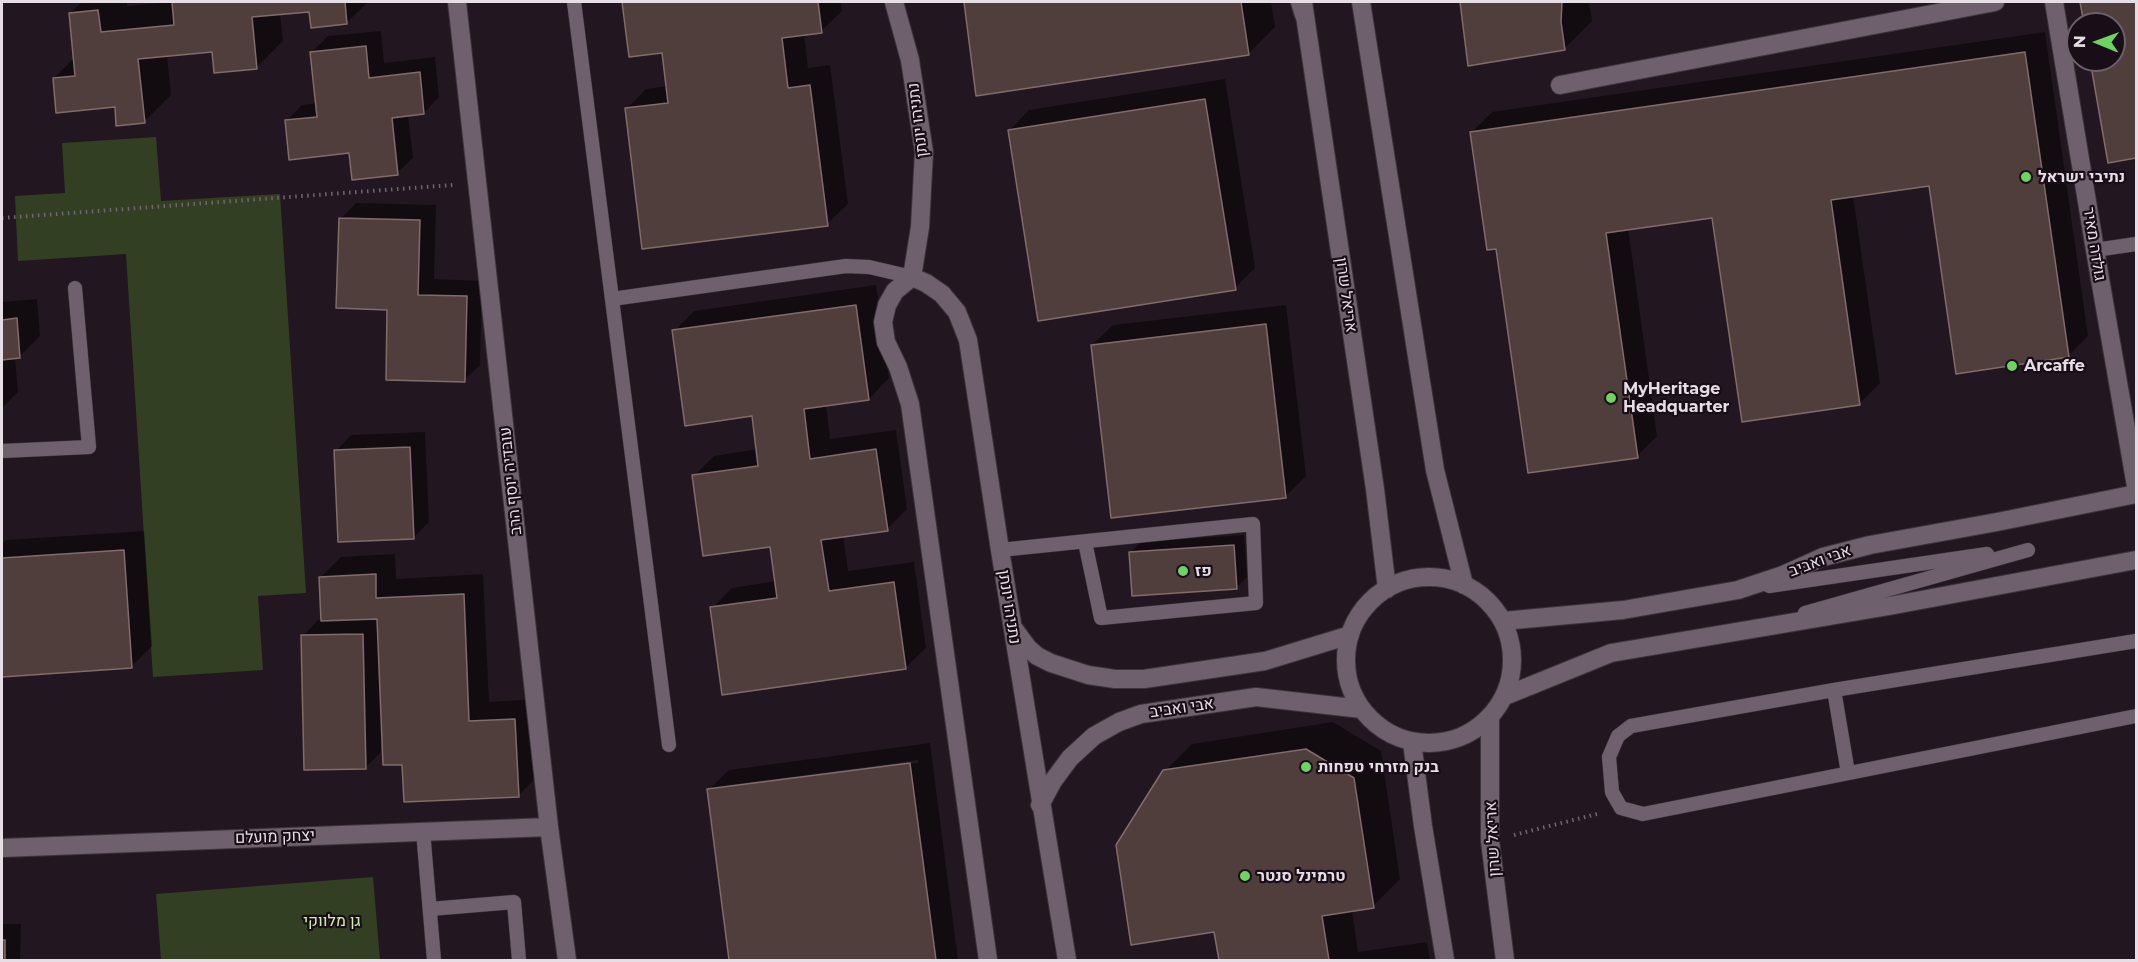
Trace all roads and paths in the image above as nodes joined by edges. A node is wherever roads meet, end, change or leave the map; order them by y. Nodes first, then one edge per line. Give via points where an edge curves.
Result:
1 (457, 2) edge
2 (574, 2) edge
3 (894, 2) edge
4 (1361, 2) edge
5 (1995, 2) edge
6 (2055, 2) edge
7 (1302, 6) edge
8 (1560, 86) dead end
9 (478, 184) junction
10 (2, 218) edge
11 (2136, 244) edge
12 (2095, 250) junction
13 (912, 277) junction
14 (75, 288) dead end
15 (612, 299) junction
16 (2, 451) edge
17 (2136, 486) edge
18 (2136, 494) edge
19 (1085, 542) junction
20 (1000, 550) junction
21 (2136, 560) edge
22 (1464, 585) junction
23 (1387, 589) junction
24 (1738, 590) junction
25 (1503, 621) junction
26 (1013, 628) junction
27 (1731, 634) junction
28 (1350, 635) junction
29 (2136, 641) edge
30 (1834, 690) junction
31 (1505, 696) junction
32 (1362, 709) junction
33 (2136, 716) edge
34 (1490, 717) junction
35 (1412, 742) junction
36 (669, 745) dead end
37 (1848, 773) junction
38 (1040, 805) junction
39 (1621, 808) junction
40 (549, 827) junction
41 (423, 831) junction
42 (1490, 841) junction
43 (2, 848) edge
44 (430, 909) junction
45 (434, 960) edge
46 (519, 960) edge
47 (567, 960) edge
48 (988, 960) edge
49 (1067, 960) edge
50 (1444, 960) edge
51 (1505, 960) edge

1 - 9 street, עובדיה יוסף הרב
2 - 15 lane
3 - 13 street, נתניהו יונתן via 910,60 924,152 920,227
4 - 22 street via 1435,470
5 - 8 street
6 - 12 street, גולדה מאיר
7 - 23 street, אריאל שרון
9 - 10 path
9 - 40 street, עובדיה יוסף הרב
11 - 12 lane
12 - 17 street, גולדה מאיר
13 - 15 lane via 846,266
13 - 20 street, נתניהו יונתן via 942,294 957,312 968,340
13 - 48 street via 895,291 886,305 883,322 886,342 910,404
14 - 16 lane via 89,447
15 - 36 lane
18 - 24 street, אבי ואביב via 1870,545 1823,557
19 - 19 lane via 1101,618 1256,603 1253,524
19 - 20 lane
20 - 26 street, נתניהו יונתן
21 - 27 street
22 - 23 street via 1438,577 1412,579
22 - 25 street via 1486,600
23 - 28 street via 1371,601
24 - 25 street, אבי ואביב via 1623,610
24 - 27 lane via 2028,550
25 - 31 street via 1511,645 1512,671
26 - 28 street, אבי ואביב via 1037,656 1067,669 1115,679 1144,679 1265,661
26 - 38 street, נתניהו יונתן
27 - 31 street via 1611,653
28 - 32 street via 1350,686
29 - 30 lane
30 - 37 lane
30 - 39 lane via 1631,726 1618,736 1609,757 1612,792
31 - 34 street
32 - 35 street via 1387,732
32 - 38 street, אבי ואביב via 1256,698 1141,714 1094,736 1070,758
33 - 37 lane
34 - 35 street via 1467,735 1440,743
34 - 42 street, אריאל שרון
35 - 50 street
37 - 39 lane via 1643,814
38 - 49 street, נתניהו יונתן
39 - 42 path
40 - 41 street, יצחק מועלם
40 - 47 street, עובדיה יוסף הרב
41 - 43 street, יצחק מועלם
41 - 44 lane
42 - 51 street, אריאל שרון
44 - 45 lane
44 - 46 lane via 514,902

